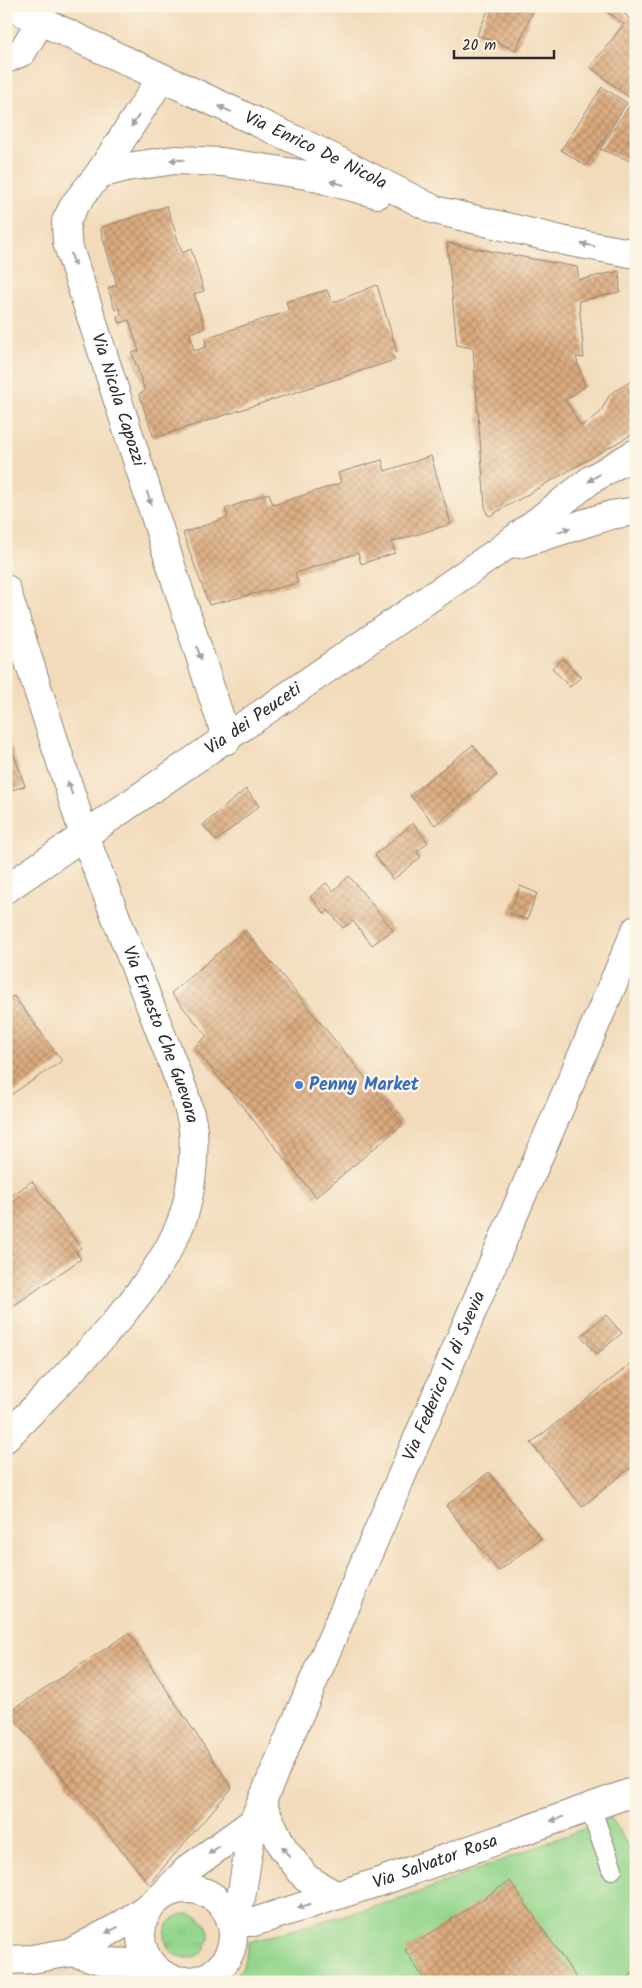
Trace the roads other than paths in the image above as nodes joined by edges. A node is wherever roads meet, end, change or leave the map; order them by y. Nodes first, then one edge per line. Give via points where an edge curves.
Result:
1 (9, 6) edge
2 (40, 22) junction
3 (6, 59) edge
4 (161, 79) junction
5 (99, 174) junction
6 (435, 210) junction
7 (636, 254) edge
8 (636, 453) edge
9 (636, 511) edge
10 (500, 550) junction
11 (6, 589) edge
12 (226, 740) junction
13 (84, 835) junction
14 (6, 890) edge
15 (636, 930) edge
16 (6, 1438) edge
17 (636, 1791) edge
18 (590, 1807) junction
19 (258, 1813) junction
20 (612, 1869) dead end
21 (335, 1895) junction
22 (156, 1900) junction
23 (230, 1920) junction
24 (72, 1952) junction
25 (6, 1960) edge
26 (155, 1972) edge
27 (212, 1976) edge

1 - 2 street, Via Enrico De Nicola
2 - 3 street via 22,52
2 - 4 street, Via Enrico De Nicola
4 -> 5 street, Via Nicola Capozzi
6 -> 4 street, Via Enrico De Nicola via 318,151
6 -> 5 street via 307,175 222,162 175,160
5 -> 12 street, Via Nicola Capozzi via 66,221 67,242
7 -> 6 street, Via Enrico De Nicola
8 -> 10 street via 592,479
10 -> 9 street via 611,515
10 - 12 street, Via dei Peuceti
13 -> 11 street, Via Ernesto Che Guevara
12 - 13 street, Via dei Peuceti
13 - 14 street, Via dei Peuceti
13 - 16 street, Via Ernesto Che Guevara via 183,1090 193,1129 193,1167 182,1220 160,1263 116,1320
15 - 19 street, Via Federico II di Svevia
17 - 18 street, Via Salvator Rosa
18 - 20 lane
18 -> 21 street, Via Salvator Rosa
21 -> 19 street via 306,1878
19 -> 22 street via 188,1869
19 - 23 street, Via Federico II di Svevia via 241,1898
21 -> 23 street, Via Salvator Rosa via 254,1922
22 - 23 street via 184,1889 195,1889 216,1899
22 -> 24 street via 120,1926
22 - 26 street via 142,1924 141,1934 145,1954
23 - 27 street via 233,1936 230,1950
24 - 25 street
24 - 26 street
26 - 27 street via 180,1980

